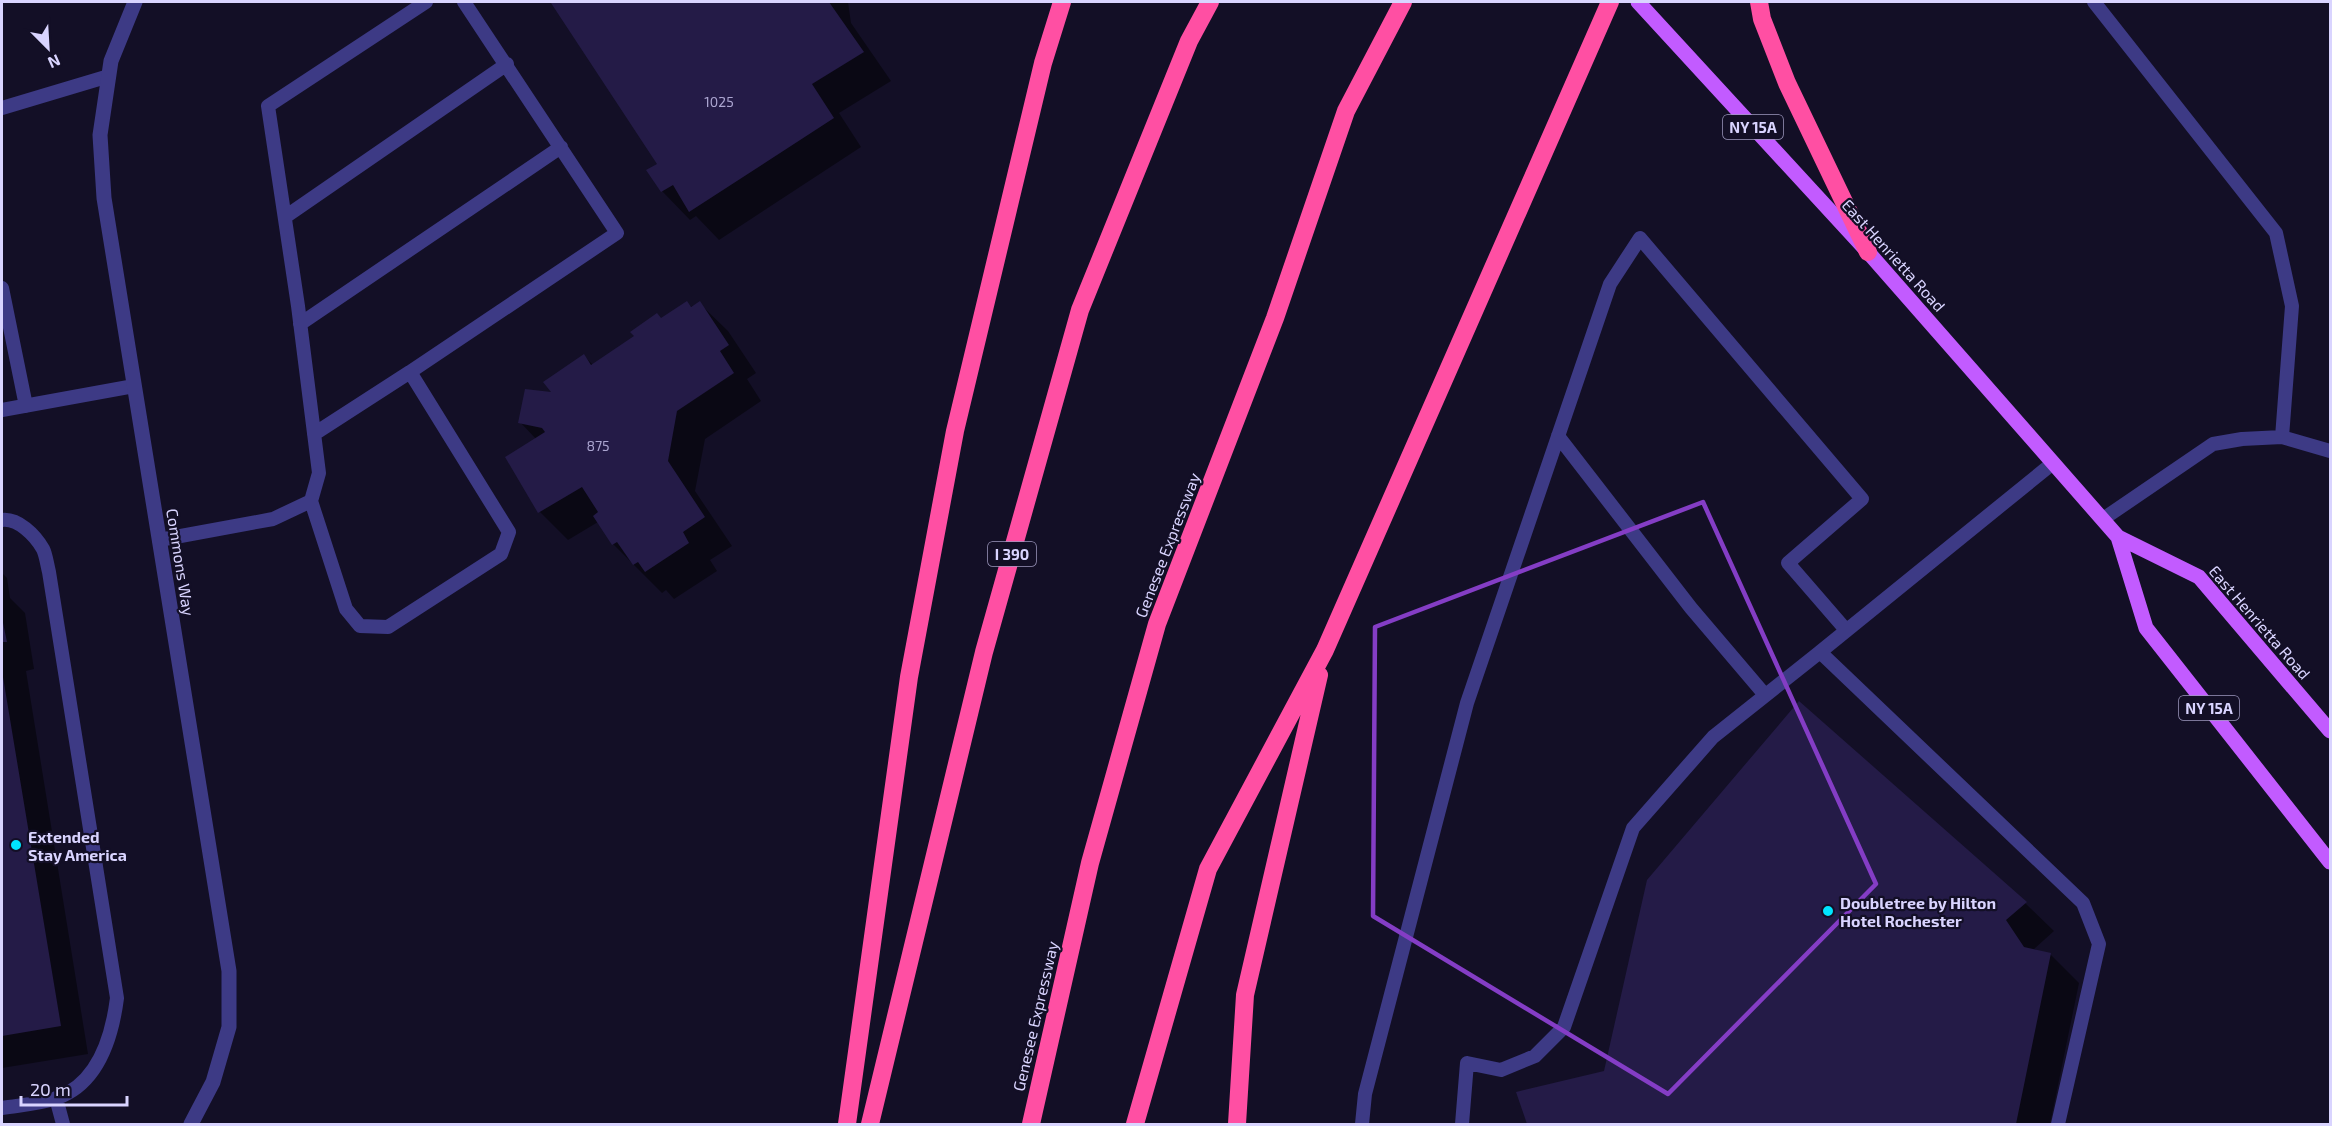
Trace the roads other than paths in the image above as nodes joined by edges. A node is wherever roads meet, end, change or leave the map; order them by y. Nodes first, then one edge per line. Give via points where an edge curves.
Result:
1 (135, 2) edge
2 (426, 2) edge
3 (464, 2) edge
4 (1062, 2) edge
5 (1210, 2) edge
6 (1403, 2) edge
7 (1610, 2) edge
8 (1638, 2) edge
9 (1759, 2) edge
10 (2094, 2) edge
11 (507, 64) junction
12 (109, 76) junction
13 (2, 108) edge
14 (561, 147) junction
15 (285, 217) junction
16 (1868, 252) junction
17 (2, 288) edge
18 (300, 324) junction
19 (410, 372) junction
20 (134, 386) junction
21 (26, 406) junction
22 (2, 410) edge
23 (314, 434) junction
24 (1558, 436) junction
25 (2282, 437) junction
26 (2331, 451) edge
27 (2053, 463) junction
28 (311, 501) junction
29 (2103, 519) junction
30 (2, 520) edge
31 (2118, 537) junction
32 (159, 540) junction
33 (1846, 630) junction
34 (1325, 650) junction
35 (1820, 652) junction
36 (1765, 695) junction
37 (2331, 731) edge
38 (2331, 862) edge
39 (56, 1098) junction
40 (2, 1108) edge
41 (63, 1125) edge
42 (191, 1125) edge
43 (847, 1125) edge
44 (870, 1125) edge
45 (1031, 1125) edge
46 (1135, 1125) edge
47 (1237, 1125) edge
48 (1362, 1125) edge
49 (1462, 1125) edge
50 (2058, 1125) edge

1 - 12 street, Commons Way via 111,61
2 - 15 lane via 268,106
3 - 11 lane
4 - 43 highway via 1043,63 951,454 909,677
5 - 44 highway, I 390 via 1189,41 1080,310 984,652
6 - 45 highway, Genesee Expressway via 1346,111 1275,318 1157,624 1090,863
7 - 34 highway
8 - 16 main road, East Henrietta Road / NY 15A
9 - 16 highway via 1786,83
10 - 25 lane via 2276,233 2292,306
11 - 14 lane
11 - 15 lane
12 - 13 lane
12 - 20 street, Commons Way via 100,135 104,198
14 - 18 lane
14 - 19 lane via 617,233
15 - 18 lane
16 - 27 main road, East Henrietta Road / NY 15A
17 - 21 lane
18 - 23 lane
19 - 23 lane
19 - 28 lane via 509,532 501,554 388,627 360,626 346,609
20 - 21 lane
20 - 32 street, Commons Way
21 - 22 lane
23 - 28 lane via 319,473
24 - 33 lane via 1610,284 1640,238 1862,500 1788,563
24 - 36 lane via 1691,608
24 - 48 lane via 1467,703 1365,1094
25 - 26 lane
25 - 29 lane via 2213,444
27 - 29 main road, East Henrietta Road / NY 15A
27 - 33 lane
28 - 32 lane via 273,519
29 - 31 main road, East Henrietta Road / NY 15A
30 - 39 lane via 27,529 44,550 117,998 112,1029 90,1075 72,1091
31 - 37 main road, East Henrietta Road / NY 15A via 2199,577
31 - 38 main road, East Henrietta Road / NY 15A via 2146,628
32 - 42 street, Commons Way via 229,971 229,1027 213,1082
33 - 35 lane
34 - 46 highway via 1208,869
34 - 47 highway via 1245,995
35 - 36 lane
35 - 50 lane via 2083,903 2099,944
36 - 49 lane via 1713,737 1633,828 1564,1027 1535,1056 1501,1070 1467,1063
39 - 40 lane
39 - 41 lane

